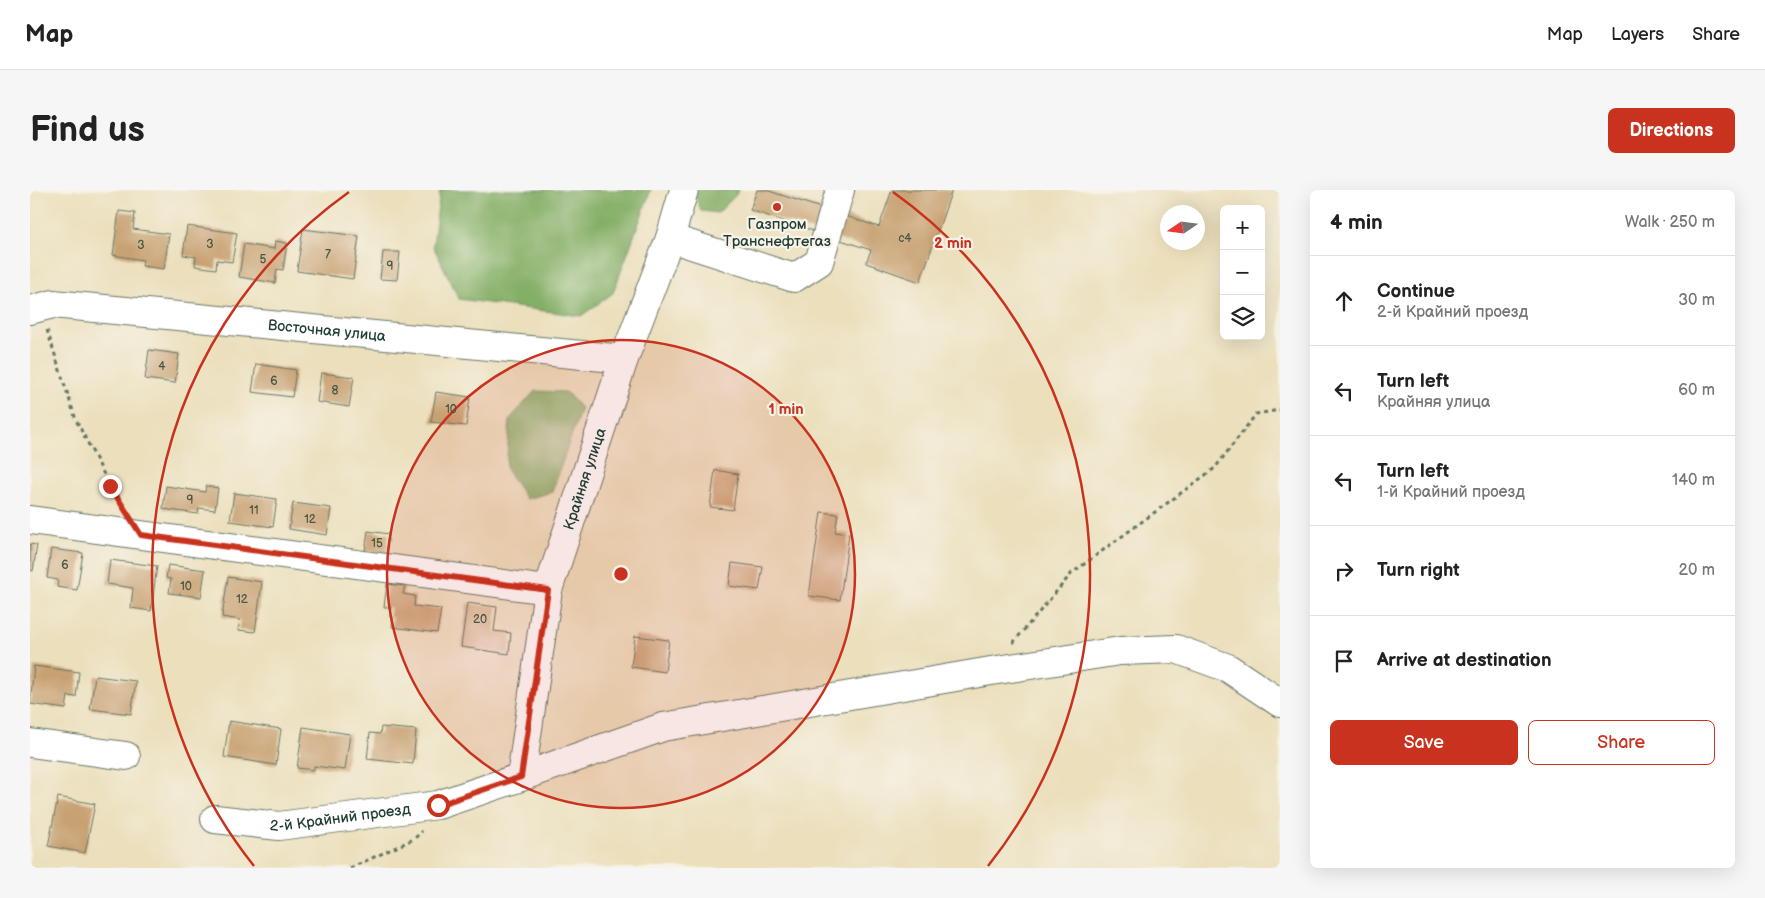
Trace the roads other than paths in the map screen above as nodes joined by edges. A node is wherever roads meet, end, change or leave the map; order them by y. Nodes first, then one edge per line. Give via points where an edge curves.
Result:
1 (684, 190) edge
2 (840, 190) edge
3 (670, 238) junction
4 (34, 309) edge
5 (624, 359) junction
6 (30, 520) edge
7 (548, 590) junction
8 (1280, 703) edge
9 (30, 743) edge
10 (126, 756) dead end
11 (521, 777) junction
12 (215, 819) dead end

1 - 3 street, Крайняя улица
2 - 3 street via 819,262 794,278
3 - 5 street, Крайняя улица
4 - 5 street, Восточная улица via 53,304
5 - 7 street, Крайняя улица
6 - 7 street
7 - 11 street, Крайняя улица
8 - 11 street, 2-й Крайний проезд via 1228,668 1176,649 1120,651 663,727
9 - 10 street
11 - 12 street, 2-й Крайний проезд via 438,805 279,826

